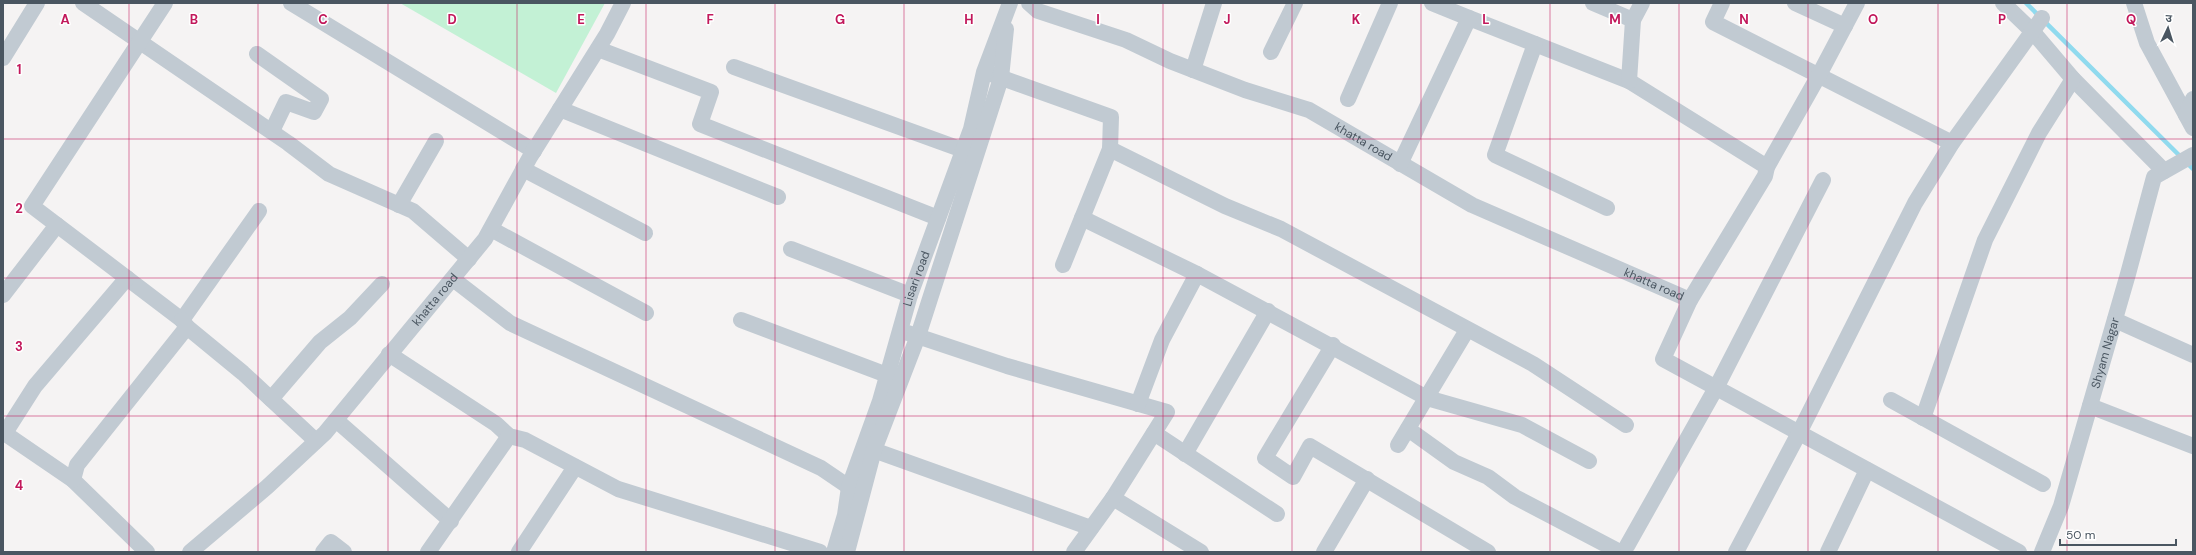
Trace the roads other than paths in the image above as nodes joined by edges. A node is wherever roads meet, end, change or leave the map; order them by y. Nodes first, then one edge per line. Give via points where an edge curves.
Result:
1 (37, 3) edge
2 (83, 3) edge
3 (165, 3) edge
4 (291, 3) edge
5 (623, 3) edge
6 (1029, 3) edge
7 (1214, 3) edge
8 (1294, 3) edge
9 (1390, 3) edge
10 (1432, 3) edge
11 (1593, 3) edge
12 (1642, 3) edge
13 (1722, 3) edge
14 (1795, 3) edge
15 (1857, 3) edge
16 (2003, 3) edge
17 (2134, 3) edge
18 (1010, 5) edge
19 (1470, 18) junction
20 (2042, 18) dead end
21 (1633, 20) junction
22 (1845, 26) junction
23 (2033, 32) junction
24 (140, 40) junction
25 (1535, 44) junction
26 (598, 49) junction
27 (1271, 52) dead end
28 (257, 54) dead end
29 (3, 58) edge
30 (734, 67) dead end
31 (1192, 70) junction
32 (984, 72) junction
33 (1819, 76) junction
34 (1001, 78) junction
35 (2073, 79) junction
36 (1629, 81) junction
37 (1348, 99) dead end
38 (2193, 99) edge
39 (560, 109) junction
40 (2189, 121) edge
41 (272, 131) junction
42 (436, 141) dead end
43 (1952, 143) junction
44 (1110, 149) junction
45 (963, 150) junction
46 (534, 151) junction
47 (2181, 161) edge
48 (1400, 164) junction
49 (1767, 168) junction
50 (523, 169) junction
51 (1823, 180) dead end
52 (778, 197) dead end
53 (399, 205) junction
54 (1607, 208) dead end
55 (259, 211) dead end
56 (938, 218) junction
57 (1082, 218) junction
58 (57, 225) junction
59 (491, 229) junction
60 (645, 233) dead end
61 (791, 249) dead end
62 (469, 259) junction
63 (1063, 264) dead end
64 (1197, 274) junction
65 (127, 278) junction
66 (453, 279) junction
67 (382, 284) dead end
68 (3, 295) edge
69 (910, 295) junction
70 (1690, 300) junction
71 (1268, 311) junction
72 (646, 313) dead end
73 (741, 320) dead end
74 (2115, 320) junction
75 (184, 324) junction
76 (900, 330) junction
77 (1467, 330) junction
78 (918, 336) junction
79 (1332, 345) junction
80 (389, 354) junction
81 (2193, 355) edge
82 (888, 375) junction
83 (1716, 388) junction
84 (1427, 398) junction
85 (271, 400) junction
86 (1890, 400) dead end
87 (1138, 404) junction
88 (2090, 406) junction
89 (1923, 418) junction
90 (336, 420) junction
91 (1626, 425) dead end
92 (1408, 429) junction
93 (4, 433) edge
94 (1154, 433) junction
95 (1799, 433) junction
96 (509, 436) junction
97 (316, 441) junction
98 (1398, 445) dead end
99 (2193, 446) edge
100 (869, 448) junction
101 (1185, 454) junction
102 (1589, 461) dead end
103 (575, 467) junction
104 (1867, 470) junction
105 (1367, 479) junction
106 (73, 480) junction
107 (2042, 484) dead end
108 (849, 487) junction
109 (1113, 498) junction
110 (1277, 514) dead end
111 (451, 521) junction
112 (1091, 528) junction
113 (1627, 551) edge
114 (147, 552) edge
115 (190, 552) edge
116 (323, 552) edge
117 (344, 552) edge
118 (428, 552) edge
119 (519, 552) edge
120 (820, 552) edge
121 (834, 552) edge
122 (847, 552) edge
123 (1074, 552) edge
124 (1201, 552) edge
125 (1324, 552) edge
126 (1488, 552) edge
127 (1736, 552) edge
128 (1828, 552) edge
129 (2019, 552) edge
130 (2042, 552) edge

1 - 29 street
2 - 24 street
3 - 24 street
4 - 46 street
5 - 26 street, khatta road
6 - 31 street, khatta road via 1038,10 1126,40
7 - 31 street
8 - 27 street
9 - 37 street
10 - 19 street
11 - 21 street
12 - 21 street
13 - 33 street via 1714,22
14 - 22 street
15 - 22 street
16 - 23 street
17 - 40 street via 2147,43
18 - 32 street, Lisari road
18 - 34 street, Lisari road
19 - 25 street
19 - 48 street
20 - 23 street
21 - 36 street
22 - 33 street
23 - 35 street
23 - 43 street
24 - 41 street
24 - 58 street via 32,206
25 - 36 street
25 - 54 street via 1495,155
26 - 39 street, khatta road
26 - 56 street via 711,92 700,124
28 - 41 street via 321,99 314,112 286,102
30 - 45 street
31 - 48 street, khatta road via 1309,110
32 - 34 street
32 - 45 street, Lisari road via 971,129
33 - 43 street
33 - 49 street
34 - 44 street via 1111,117
34 - 78 street, Lisari road
35 - 47 street
35 - 89 street via 2039,133 1985,240
36 - 49 street
38 - 40 street
39 - 46 street, khatta road
39 - 52 street
41 - 53 street via 329,174
42 - 53 street
43 - 95 street via 1915,203
44 - 57 street
44 - 77 street via 1225,206 1281,229
45 - 56 street, Lisari road
46 - 50 street, khatta road
47 - 74 street, Shyam Nagar via 2154,177
48 - 70 street, khatta road via 1472,205
49 - 70 street via 1765,176
50 - 59 street, khatta road
50 - 60 street
51 - 83 street
53 - 62 street via 413,211
55 - 75 street
56 - 69 street, Lisari road
57 - 63 street
57 - 64 street
58 - 65 street
58 - 68 street
59 - 62 street, khatta road
59 - 72 street
61 - 69 street
62 - 66 street, khatta road
64 - 71 street
64 - 87 street via 1162,340
65 - 75 street
65 - 93 street via 35,386
66 - 80 street, khatta road
66 - 108 street via 510,323 821,468
67 - 85 street via 350,318 320,342
69 - 76 street, Lisari road
70 - 83 street via 1663,359
71 - 79 street
71 - 101 street
73 - 82 street
74 - 81 street
74 - 88 street, Shyam Nagar
75 - 85 street
75 - 106 street via 77,465
76 - 78 street
76 - 82 street, Lisari road
77 - 84 street
77 - 91 street via 1533,364
78 - 87 street via 1007,366
78 - 100 street, Lisari road
79 - 84 street
79 - 105 street via 1265,458 1293,477 1310,446
80 - 90 street, khatta road
80 - 96 street via 496,424
82 - 100 street, Lisari road
83 - 95 street
83 - 113 street
84 - 92 street
84 - 102 street via 1522,425
85 - 97 street
86 - 89 street
87 - 94 street via 1167,412
88 - 99 street
88 - 130 street, Shyam Nagar via 2061,506
89 - 107 street
90 - 97 street, khatta road
90 - 111 street
92 - 98 street
92 - 113 street via 1454,462 1488,477 1515,497
93 - 106 street
94 - 101 street
94 - 109 street
95 - 104 street
95 - 127 street
96 - 103 street via 525,440
96 - 111 street
97 - 115 street, khatta road via 267,487
100 - 108 street, Lisari road
100 - 112 street
100 - 122 street, Lisari road
101 - 110 street
103 - 119 street
103 - 120 street via 618,489
104 - 128 street
104 - 129 street
105 - 125 street
105 - 126 street
106 - 114 street
108 - 121 street, Lisari road via 845,515
109 - 112 street
109 - 124 street
111 - 118 street
112 - 123 street
116 - 117 street via 330,542

